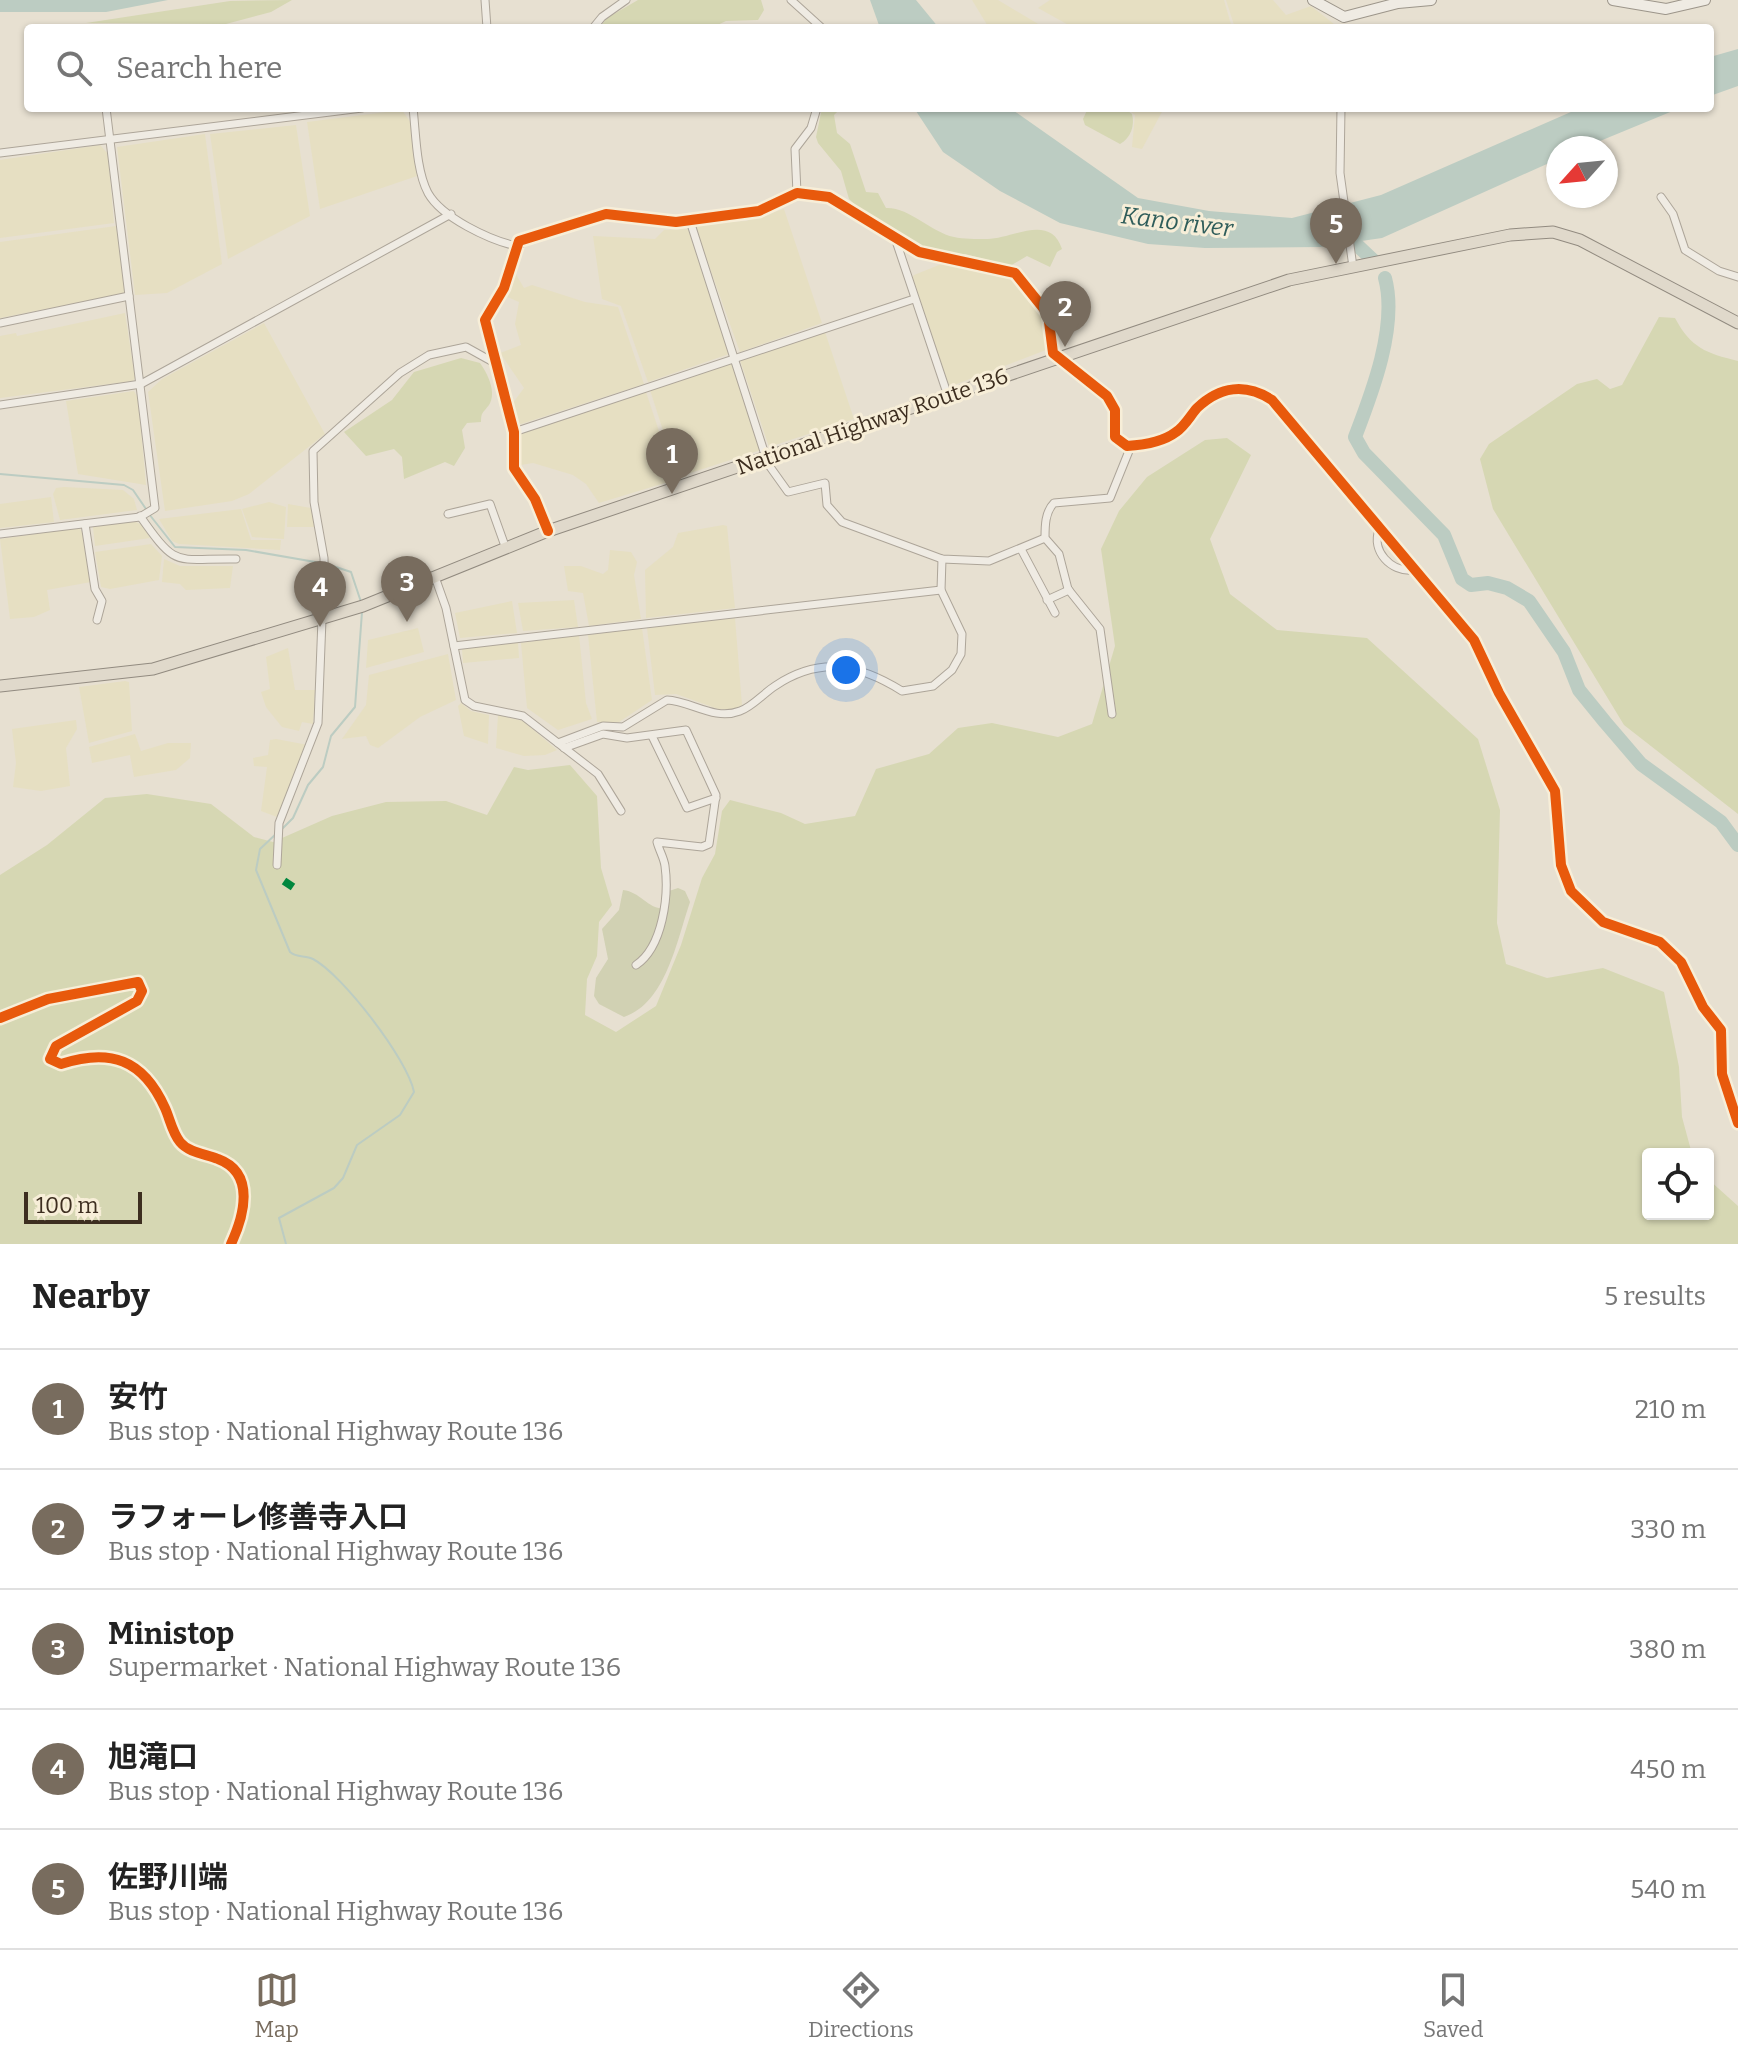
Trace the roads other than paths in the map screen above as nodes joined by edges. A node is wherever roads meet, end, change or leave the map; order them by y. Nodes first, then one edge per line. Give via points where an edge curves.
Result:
1 (485, 0) edge
2 (626, 0) edge
3 (791, 0) edge
4 (1313, 0) edge
5 (1431, 0) edge
6 (1613, 0) edge
7 (1705, 0) edge
8 (1651, 4) edge
9 (1348, 22) edge
10 (487, 24) edge
11 (596, 24) edge
12 (818, 24) edge
13 (107, 112) edge
14 (329, 112) edge
15 (414, 112) edge
16 (816, 112) edge
17 (1341, 112) edge
18 (110, 139) junction
19 (0, 153) edge
20 (797, 193) junction
21 (1661, 197) dead end
22 (451, 214) junction
23 (690, 221) junction
24 (896, 241) junction
25 (516, 246) junction
26 (1353, 263) junction
27 (1738, 277) edge
28 (129, 296) junction
29 (914, 299) junction
30 (0, 323) edge
31 (1738, 323) edge
32 (736, 358) junction
33 (1057, 358) junction
34 (495, 363) junction
35 (141, 384) junction
36 (948, 396) junction
37 (0, 405) edge
38 (514, 432) junction
39 (1131, 446) junction
40 (767, 458) junction
41 (448, 514) dead end
42 (141, 516) junction
43 (85, 524) junction
44 (1379, 530) junction
45 (548, 531) junction
46 (0, 534) edge
47 (1045, 538) junction
48 (505, 546) junction
49 (1021, 549) junction
50 (236, 559) dead end
51 (942, 559) junction
52 (1412, 570) junction
53 (435, 577) junction
54 (941, 590) junction
55 (1069, 590) junction
56 (1047, 600) junction
57 (1055, 613) dead end
58 (324, 618) junction
59 (97, 620) dead end
60 (454, 646) junction
61 (0, 686) edge
62 (1112, 714) dead end
63 (652, 736) junction
64 (561, 746) junction
65 (716, 798) junction
66 (621, 811) dead end
67 (277, 865) dead end
68 (636, 965) dead end
69 (0, 1018) edge
70 (1738, 1123) edge
71 (231, 1244) edge

1 - 10 street
2 - 11 street
3 - 12 street
4 - 9 main road
5 - 9 main road via 1398,3
6 - 8 main road
7 - 8 main road via 1683,8
13 - 18 street
14 - 18 street
15 - 22 street via 424,183 430,197
16 - 20 street via 795,149
17 - 26 street via 1340,173
18 - 19 street
18 - 28 street
20 - 23 street via 759,211
20 - 24 street via 842,203
21 - 27 street via 1685,250
22 - 25 street via 485,238
22 - 35 street
23 - 25 street via 606,214 522,239
23 - 32 street
24 - 29 street
24 - 33 street via 937,259 1015,273 1048,314
25 - 34 street via 504,288 485,320
26 - 31 highway, National Highway Route 136 via 1510,235 1564,234
26 - 33 highway, National Highway Route 136
28 - 30 street
28 - 35 street
29 - 32 street
29 - 36 street
32 - 38 street
32 - 40 street
33 - 36 highway, National Highway Route 136
33 - 39 street via 1107,396 1115,410 1115,437
34 - 38 street
34 - 58 street via 466,347 429,355 400,373 313,451
35 - 37 street
35 - 42 street via 154,509
36 - 40 highway, National Highway Route 136
38 - 45 street via 514,468
39 - 44 street via 1176,432 1220,393 1251,389 1272,400
39 - 47 street via 1113,494 1104,500 1054,503
40 - 45 highway, National Highway Route 136
40 - 51 street via 788,492 825,483 827,505 842,522
41 - 48 street via 492,506
42 - 43 street
42 - 50 street via 161,547 176,558
43 - 46 street
43 - 59 street via 95,589 102,601
44 - 52 street
44 - 52 street via 1377,542 1384,558 1399,569
45 - 48 highway, National Highway Route 136
47 - 49 street
47 - 55 street via 1059,554
48 - 53 highway, National Highway Route 136
49 - 51 street via 981,563
49 - 56 street
51 - 54 street
52 - 70 street via 1474,640 1555,791 1561,865 1571,891 1603,922 1673,951 1703,1007 1718,1023 1722,1074
53 - 58 highway, National Highway Route 136
53 - 60 street
54 - 60 street
54 - 64 street via 963,640 957,663 933,686 902,691 878,676 825,666 793,675 740,711 711,712 667,700 623,727 603,726
55 - 56 street
55 - 62 street via 1100,629
56 - 57 street
58 - 61 highway, National Highway Route 136 via 153,669
58 - 67 street via 318,723 279,823
60 - 64 street via 461,691 469,704 518,714
63 - 64 street via 603,734
63 - 65 street via 688,732
63 - 65 street via 687,808
64 - 66 street via 598,774
65 - 68 street via 712,839 706,846 657,842 665,869 664,915 650,952
69 - 71 street via 48,999 138,982 142,991 137,1001 56,1046 50,1059 61,1064 83,1056 105,1058 142,1071 180,1142 230,1164 239,1177 244,1211

